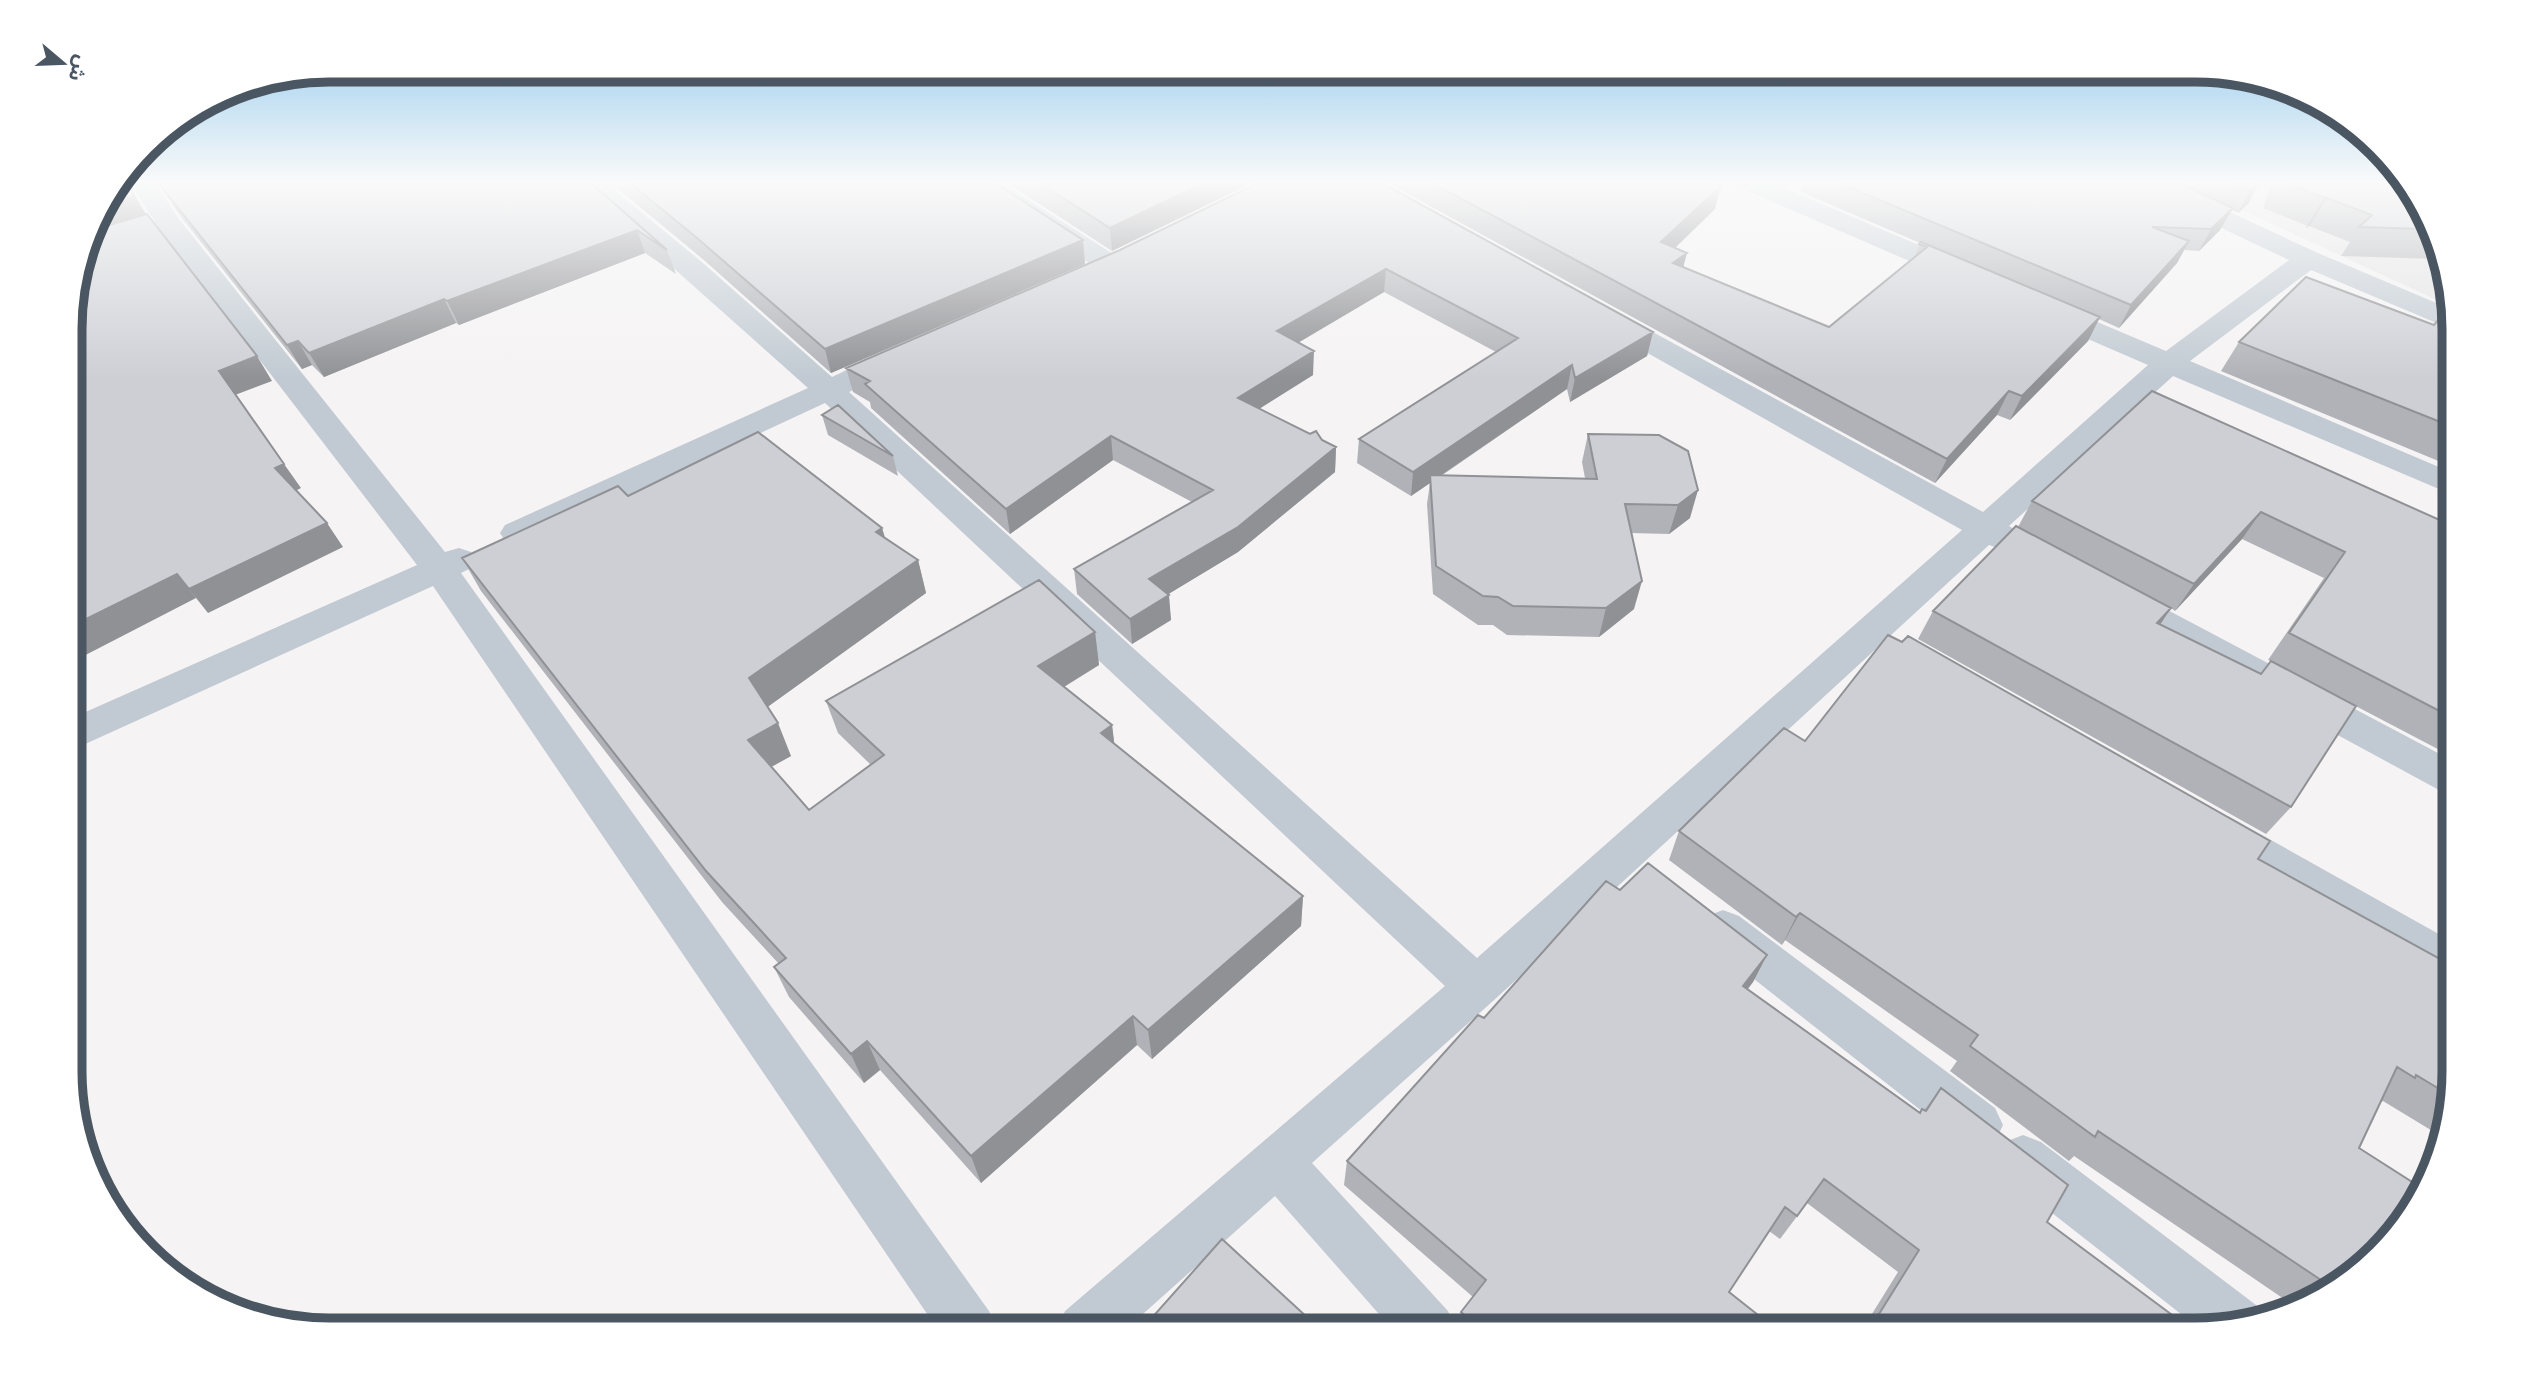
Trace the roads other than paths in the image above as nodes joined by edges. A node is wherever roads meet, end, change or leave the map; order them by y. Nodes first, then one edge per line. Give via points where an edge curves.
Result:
1 (174, 248) edge
2 (668, 248) edge
3 (1103, 248) edge
4 (1902, 248) edge
5 (2285, 248) edge
6 (2308, 259) junction
7 (1074, 281) edge
8 (1989, 286) edge
9 (2028, 303) edge
10 (1582, 305) edge
11 (2441, 316) edge
12 (926, 346) edge
13 (2168, 364) junction
14 (827, 389) junction
15 (2442, 480) edge
16 (1985, 528) junction
17 (2034, 555) edge
18 (439, 569) junction
19 (2083, 581) edge
20 (1870, 632) junction
21 (1905, 652) edge
22 (82, 729) edge
23 (2442, 773) edge
24 (2179, 808) edge
25 (1657, 878) junction
26 (2442, 958) edge
27 (1477, 987) junction
28 (1277, 1161) junction
29 (2227, 1316) edge
30 (1418, 1317) edge
31 (962, 1318) edge
32 (1098, 1318) edge

1 - 18 street
2 - 14 street
3 - 7 street via 1123,259
4 - 8 street
5 - 6 street
6 - 11 street
6 - 13 street
9 - 13 street
10 - 16 street
12 - 14 street
13 - 15 street
13 - 16 street
14 - 18 street
14 - 27 street
16 - 17 street
16 - 20 street
18 - 22 street
18 - 31 street
19 - 23 street
20 - 21 street
20 - 25 street
24 - 26 street
25 - 27 street
25 - 29 street
27 - 28 street
28 - 30 street
28 - 32 street

